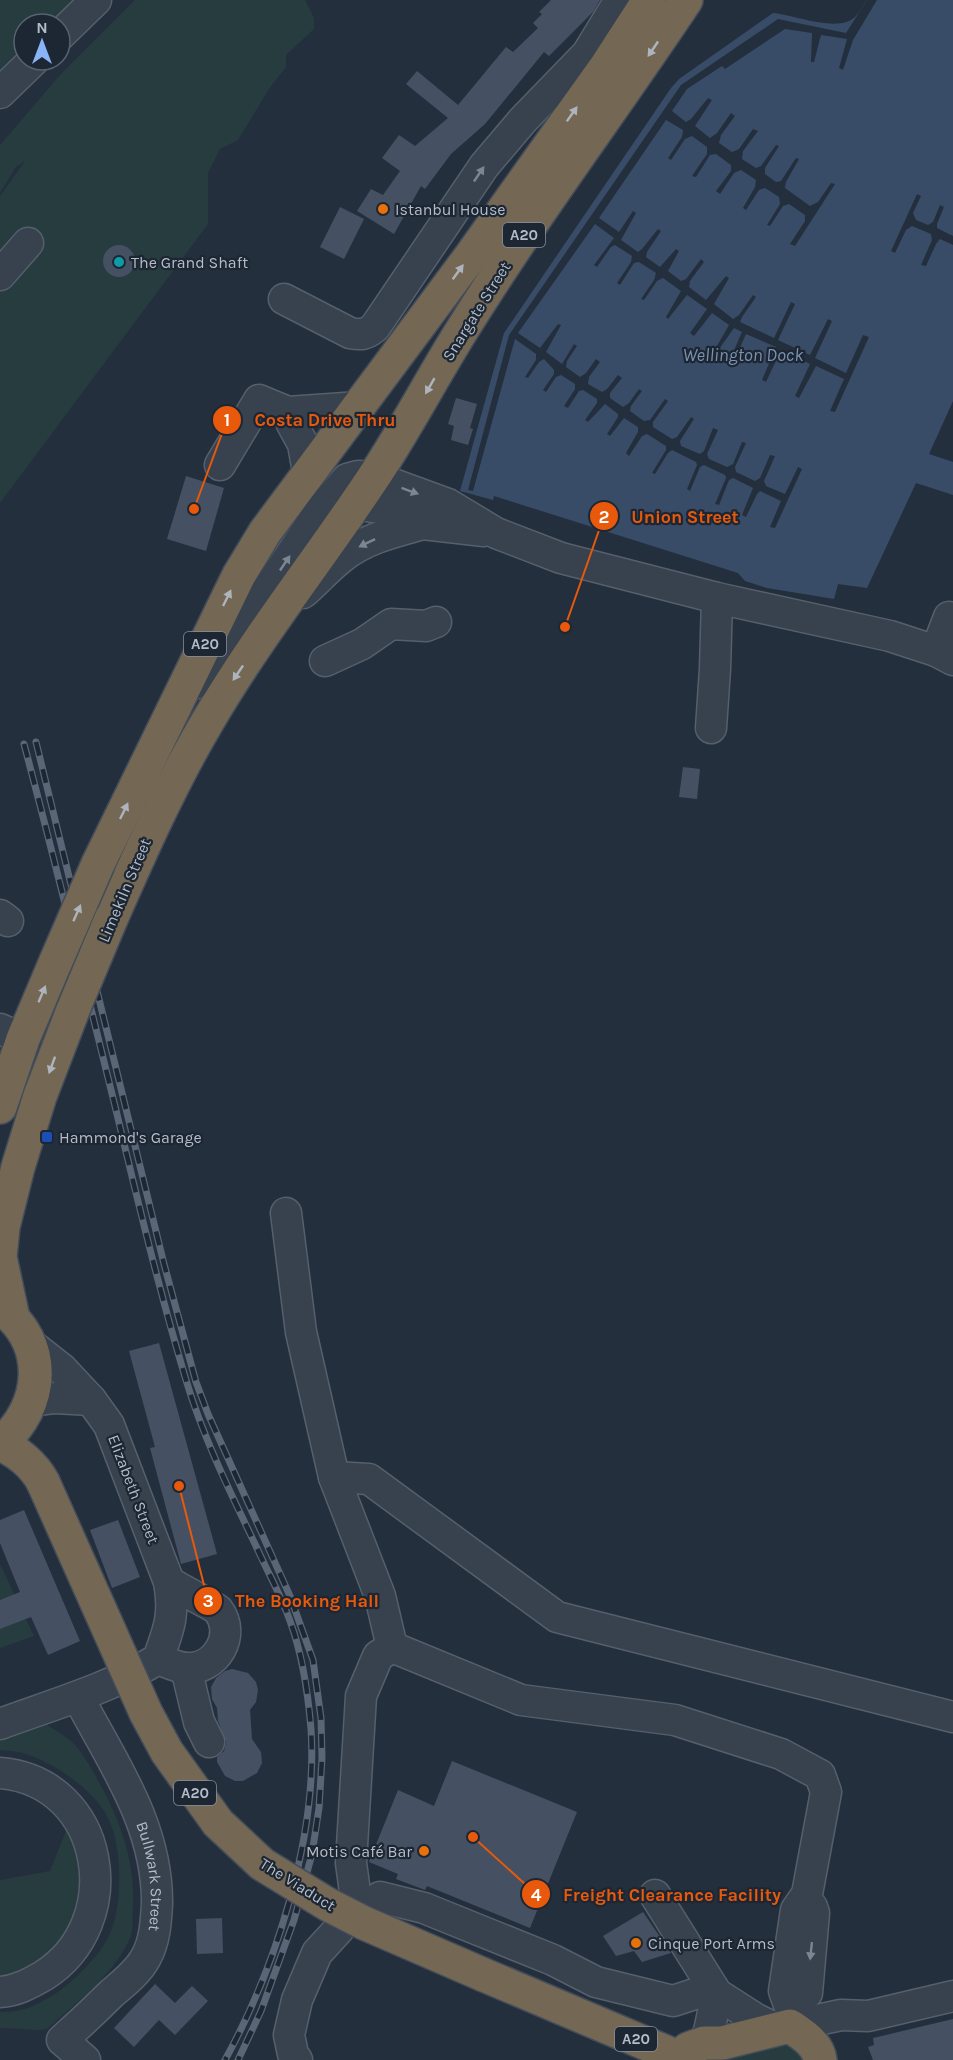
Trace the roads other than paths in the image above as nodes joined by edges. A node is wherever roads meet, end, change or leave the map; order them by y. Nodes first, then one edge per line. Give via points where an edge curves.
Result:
1 (96, 0) edge
2 (620, 0) edge
3 (649, 0) edge
4 (686, 0) edge
5 (72, 23) edge
6 (597, 59) junction
7 (22, 72) edge
8 (0, 93) edge
9 (28, 243) dead end
10 (410, 274) junction
11 (0, 275) edge
12 (284, 299) dead end
13 (425, 318) junction
14 (359, 407) junction
15 (288, 412) junction
16 (335, 437) junction
17 (220, 465) dead end
18 (308, 472) junction
19 (374, 477) junction
20 (346, 496) junction
21 (423, 524) junction
22 (496, 533) junction
23 (717, 598) junction
24 (282, 609) junction
25 (949, 617) dead end
26 (436, 622) dead end
27 (945, 655) edge
28 (325, 661) dead end
29 (173, 709) junction
30 (711, 728) dead end
31 (12, 1034) edge
32 (0, 1107) edge
33 (286, 1214) dead end
34 (14, 1323) edge
35 (91, 1400) junction
36 (30, 1404) junction
37 (0, 1444) edge
38 (334, 1477) junction
39 (42, 1479) junction
40 (169, 1582) junction
41 (392, 1647) junction
42 (158, 1659) junction
43 (186, 1668) junction
44 (78, 1697) junction
45 (953, 1717) edge
46 (0, 1724) edge
47 (210, 1742) dead end
48 (0, 1773) edge
49 (655, 1895) dead end
50 (381, 1897) dead end
51 (715, 1991) junction
52 (0, 1992) edge
53 (953, 1996) edge
54 (868, 2016) junction
55 (786, 2022) junction
56 (688, 2054) edge
57 (819, 2055) edge
58 (77, 2058) edge
59 (297, 2060) edge

1 - 5 street
2 - 6 street, Snargate Street
3 - 6 highway, Snargate Street / A20
4 -> 19 highway, Snargate Street / A20 via 480,303
10 -> 6 street, Snargate Street via 484,166 523,120
13 -> 6 highway, Snargate Street / A20
7 - 8 street
9 - 11 street
10 - 12 street, Snargate Street via 375,327 360,335
10 - 13 street via 421,290
13 - 14 highway, Snargate Street / A20
14 - 15 street
14 - 16 highway, Snargate Street / A20
15 - 17 street via 259,400
15 - 18 street via 303,444
16 - 18 highway, Limekiln Street / A20
16 - 20 street via 331,463
29 -> 18 highway, Limekiln Street / A20 via 239,575
19 - 20 highway, A20
19 -> 22 street via 448,504
20 - 21 street
20 - 24 highway, Limekiln Street / A20
29 -> 20 street via 249,617 322,508
21 - 22 street
21 -> 24 street via 354,549
22 - 23 street via 561,558
23 - 27 street via 890,636
23 - 30 street via 715,636 704,666
24 -> 34 highway, Limekiln Street / A20, bridge via 210,717 150,830 40,1096 3,1227 0,1257
25 - 27 street
26 - 28 street via 426,626 390,624 362,644
31 -> 29 highway, Limekiln Street / A20, bridge via 56,961
31 - 32 highway, Limekiln Street / A20
33 - 38 street via 301,1332
34 - 35 street, Elizabeth Street
34 - 36 highway, Limekiln Street via 34,1362
35 - 36 street via 56,1398
35 - 40 street, Elizabeth Street via 110,1425
36 - 37 highway via 23,1419
36 - 39 highway, The Viaduct / A20
37 - 39 highway, The Viaduct / A20 via 14,1449
38 - 41 street via 380,1596
38 - 45 street via 369,1479 556,1617
39 - 56 highway, The Viaduct / A20, bridge via 167,1752 218,1823 262,1864 364,1923 484,1975
40 - 42 street, Elizabeth Street via 171,1618
40 - 43 street via 216,1608 224,1620 223,1648 205,1664
41 -> 55 street via 521,1700 675,1720 781,1754 820,1775 826,1792 807,1894 796,1910 783,1991
41 - 59 street via 378,1656 361,1696 351,1846 356,1892 339,1929 317,1953 297,2000 289,2035
42 - 43 street
42 - 44 street
43 - 47 street via 199,1722
44 - 46 street
44 - 58 street, Bullwark Street via 146,1828 157,1893 153,1939 146,1958 62,2040
48 - 52 street via 28,1779 61,1798 81,1822 96,1872 89,1917 68,1954 54,1969 21,1988
49 - 51 street
50 - 51 street via 424,1908 553,1960 596,1982 673,2001
51 - 55 street via 756,2019
51 - 56 street via 710,2031
53 - 54 street
54 - 55 street
54 - 57 street
55 - 56 highway
55 - 57 highway via 803,2034

